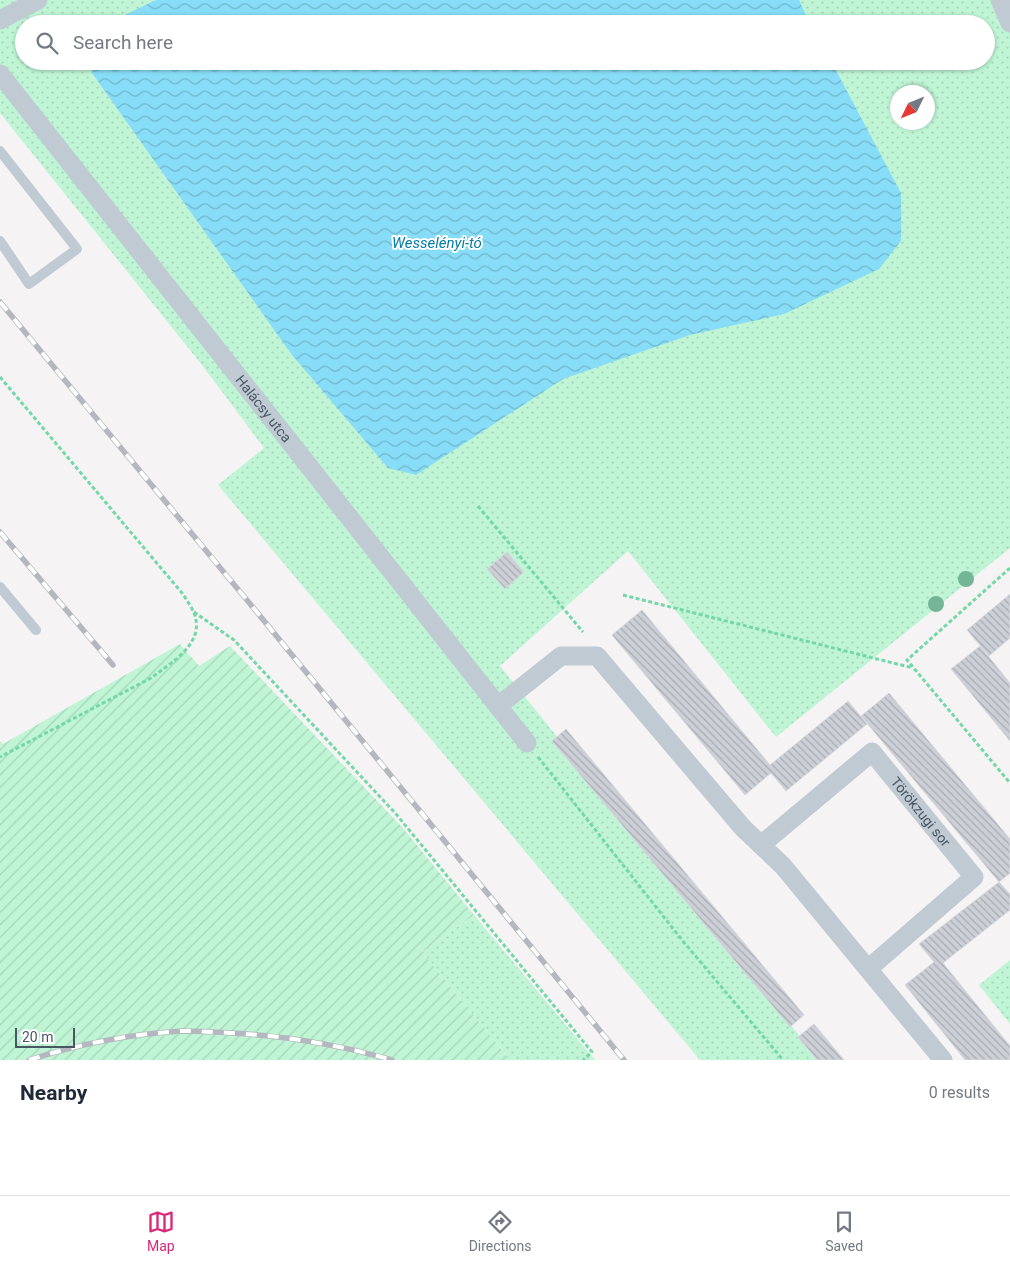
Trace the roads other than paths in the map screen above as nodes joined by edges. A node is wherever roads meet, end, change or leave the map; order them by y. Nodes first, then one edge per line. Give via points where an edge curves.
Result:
1 (38, 0) edge
2 (1000, 0) edge
3 (0, 20) edge
4 (1010, 23) edge
5 (0, 74) edge
6 (0, 151) edge
7 (0, 241) edge
8 (0, 587) edge
9 (36, 630) dead end
10 (498, 706) junction
11 (527, 743) road end
12 (761, 845) junction
13 (868, 969) junction
14 (943, 1060) edge

1 - 3 street
2 - 4 street
5 - 10 street, Halácsy utca
6 - 7 lane via 77,249 29,284
8 - 9 lane
10 - 11 street, Halácsy utca
10 - 12 street via 561,656 597,656
12 - 13 street via 783,866
12 - 13 street, Törökzugi sor via 872,752 974,877
13 - 14 street

